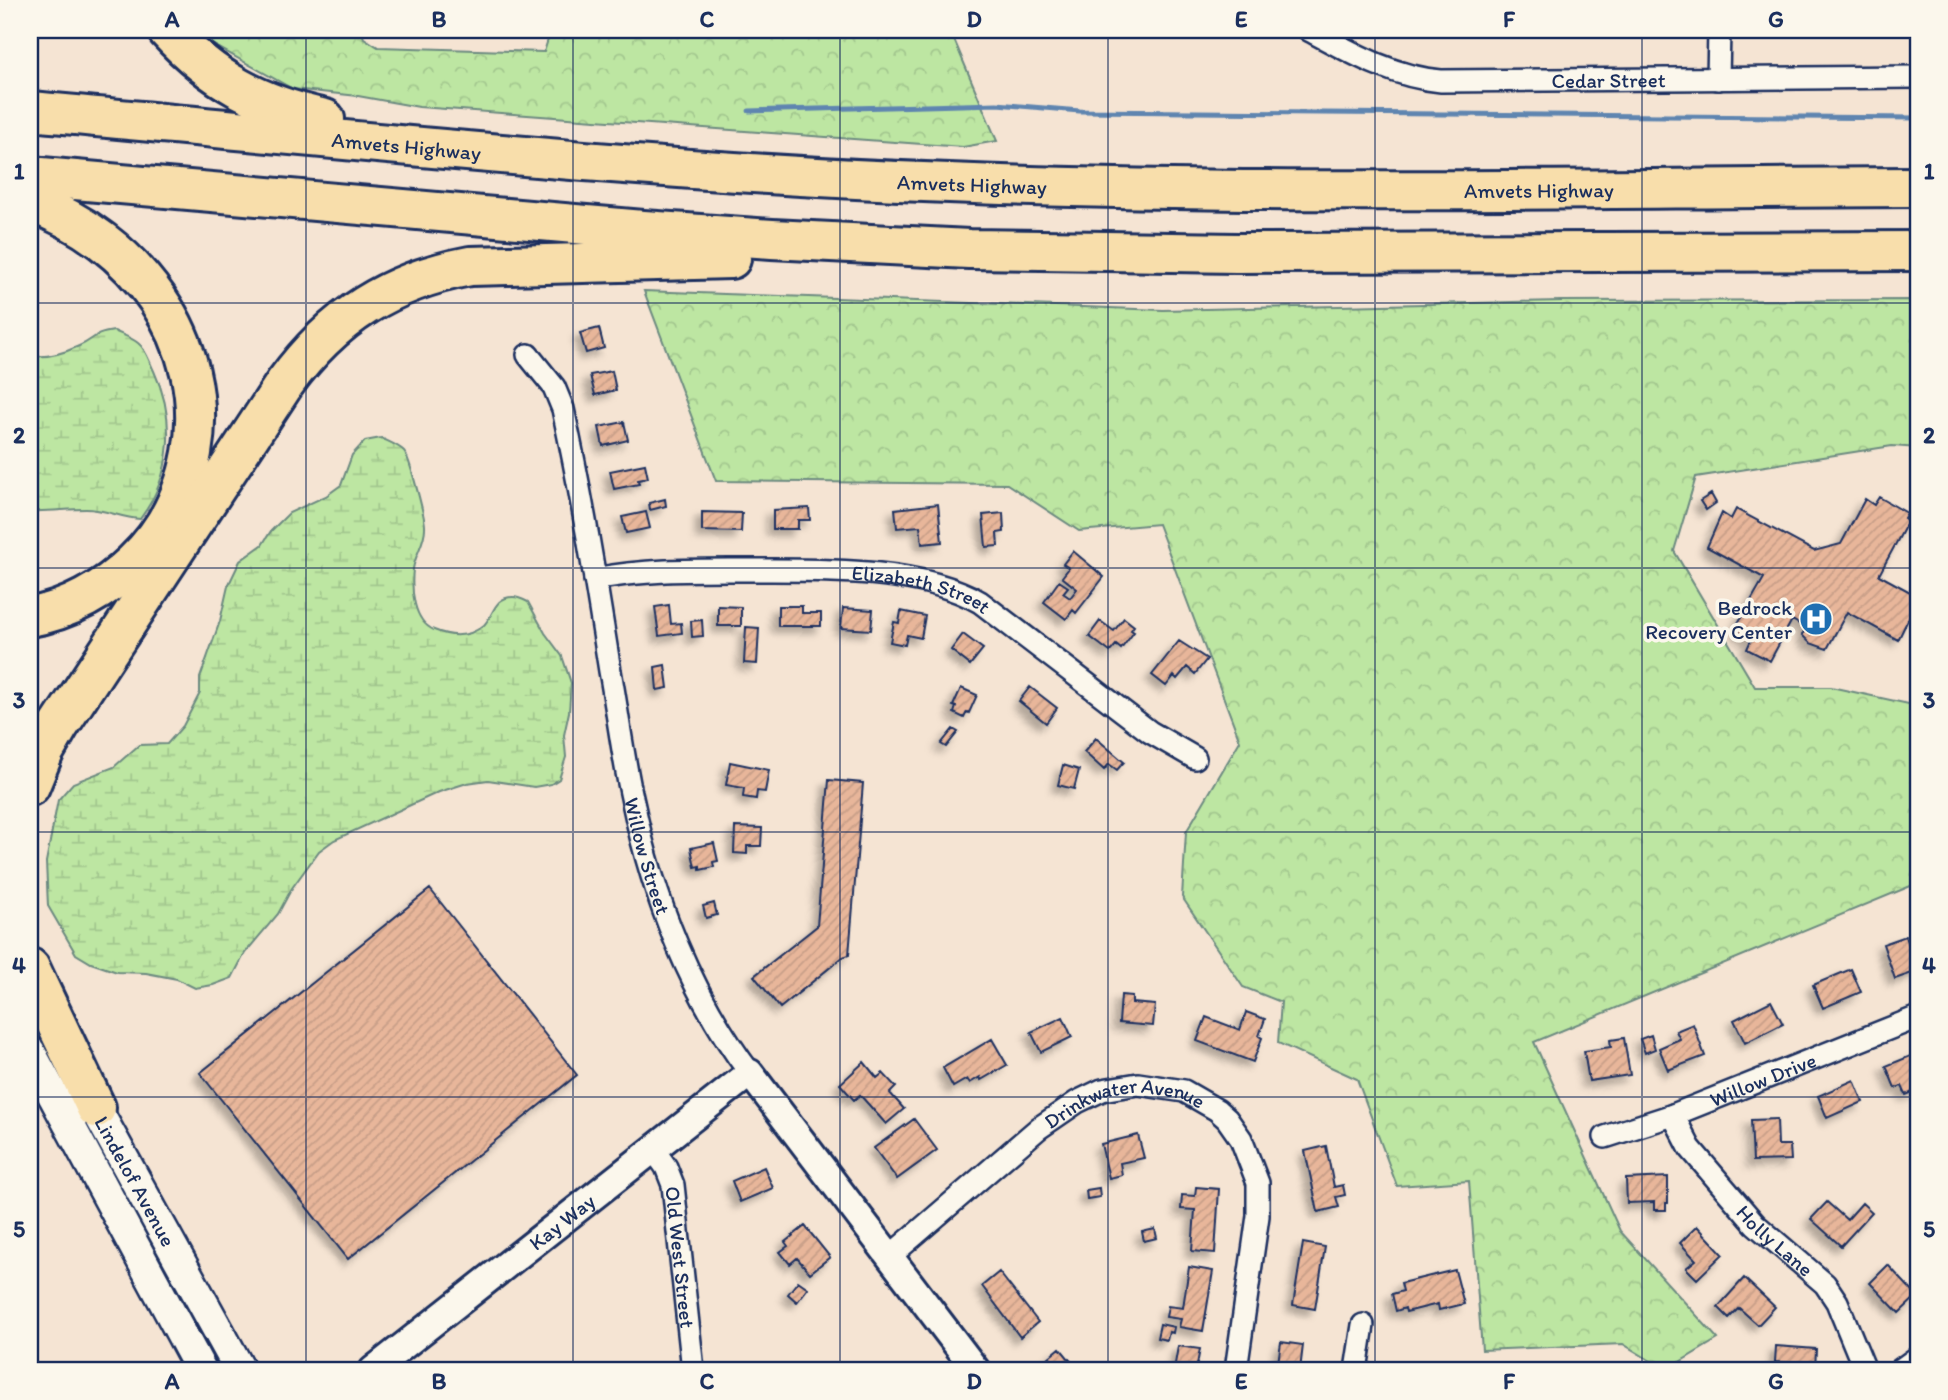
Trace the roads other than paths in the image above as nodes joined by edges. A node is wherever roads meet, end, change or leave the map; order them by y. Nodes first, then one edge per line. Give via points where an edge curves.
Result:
1 (167, 30) edge
2 (1309, 30) edge
3 (1719, 30) edge
4 (1918, 77) edge
5 (1718, 79) junction
6 (30, 111) edge
7 (597, 161) junction
8 (30, 176) edge
9 (1918, 187) edge
10 (30, 202) edge
11 (1048, 251) junction
12 (1918, 251) edge
13 (528, 355) dead end
14 (595, 579) junction
15 (30, 617) edge
16 (1195, 758) dead end
17 (30, 786) edge
18 (30, 968) edge
19 (30, 994) edge
20 (1918, 1017) edge
21 (30, 1052) edge
22 (750, 1073) junction
23 (96, 1108) junction
24 (1673, 1115) junction
25 (1605, 1137) dead end
26 (653, 1149) junction
27 (889, 1256) junction
28 (1363, 1325) dead end
29 (1918, 1357) edge
30 (201, 1370) edge
31 (240, 1370) edge
32 (373, 1370) edge
33 (693, 1370) edge
34 (976, 1370) edge
35 (1236, 1370) edge
36 (1356, 1370) edge
37 (1865, 1370) edge
38 (1900, 1370) edge

1 - 7 highway via 220,78 291,111 402,133
2 - 5 street, Cedar Street via 1376,64 1429,80
3 - 5 street
4 - 5 street, Cedar Street
6 - 7 highway, Amvets Highway
7 - 9 highway, Amvets Highway via 837,178 1128,188
8 - 11 highway via 695,234
10 - 15 highway via 88,230 154,293 184,346 196,407 187,478 177,504 149,545 99,590
11 - 12 highway
11 - 17 highway via 500,264 442,272 375,298 328,332 285,383 59,726
13 - 14 street, Willow Street via 554,387 563,409
14 - 16 street, Elizabeth Street via 650,570 803,570 890,577 953,589 980,601 1150,732
14 - 22 street, Willow Street via 632,801 653,876 703,1000
18 - 23 highway
19 - 23 main road, Lindelof Avenue
20 - 24 street, Willow Drive
21 - 30 main road, Lindelof Avenue
22 - 26 street, Kay Way
22 - 27 street, Willow Street
23 - 31 main road, Lindelof Avenue
24 - 25 street, Willow Drive
24 - 37 street, Holly Lane via 1690,1148 1755,1224 1825,1284
26 - 32 street, Kay Way
26 - 33 street, Old West Street via 673,1185
27 - 34 street, Willow Street
27 - 35 street, Drinkwater Avenue via 1039,1128 1077,1102 1102,1090 1138,1084 1184,1091 1227,1119 1241,1139 1258,1183 1258,1216
28 - 36 street
29 - 38 street

